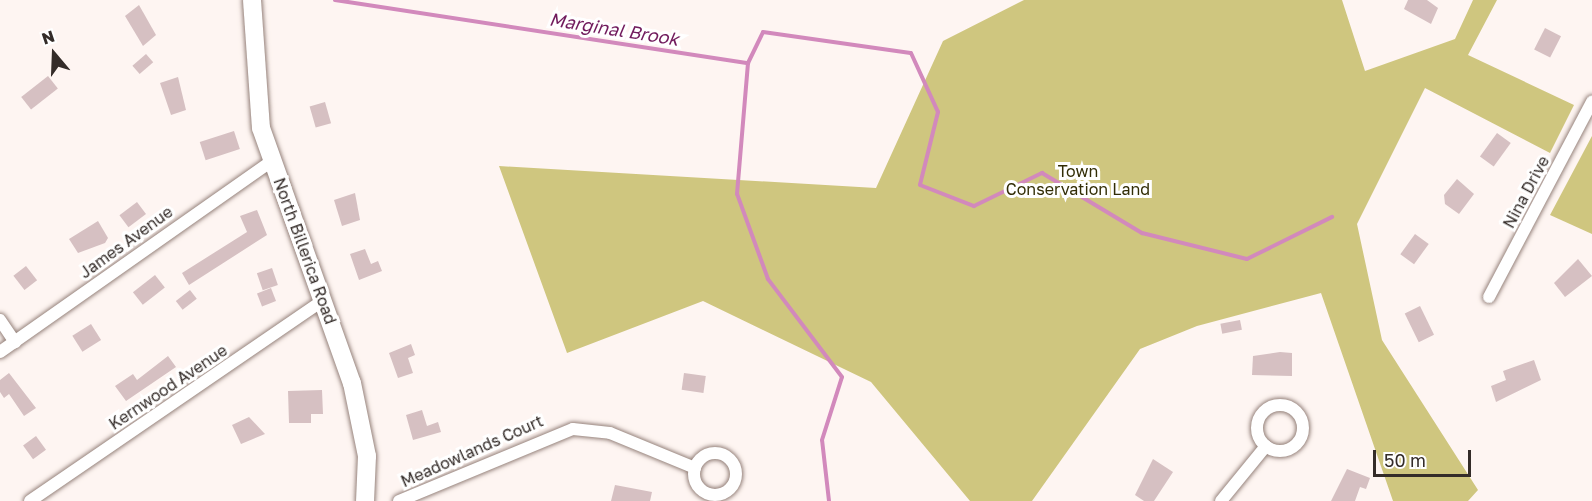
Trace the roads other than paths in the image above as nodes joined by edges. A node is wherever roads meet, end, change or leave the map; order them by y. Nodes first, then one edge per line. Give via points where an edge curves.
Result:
1 (252, 0) edge
2 (1592, 102) edge
3 (272, 161) junction
4 (1489, 297) dead end
5 (324, 300) junction
6 (0, 320) edge
7 (15, 342) junction
8 (0, 352) edge
9 (1266, 446) dead end
10 (695, 468) dead end
11 (30, 501) edge
12 (365, 501) edge
13 (399, 501) edge
14 (1221, 501) edge

1 - 3 main road, North Billerica Road via 257,106
2 - 4 street, Nina Drive
3 - 5 main road, North Billerica Road
3 - 7 street, James Avenue
5 - 11 street, Kernwood Avenue
5 - 12 main road, North Billerica Road via 362,418
6 - 7 street
7 - 8 street, James Avenue
9 - 14 street
10 - 13 street, Meadowlands Court via 610,433 573,429

